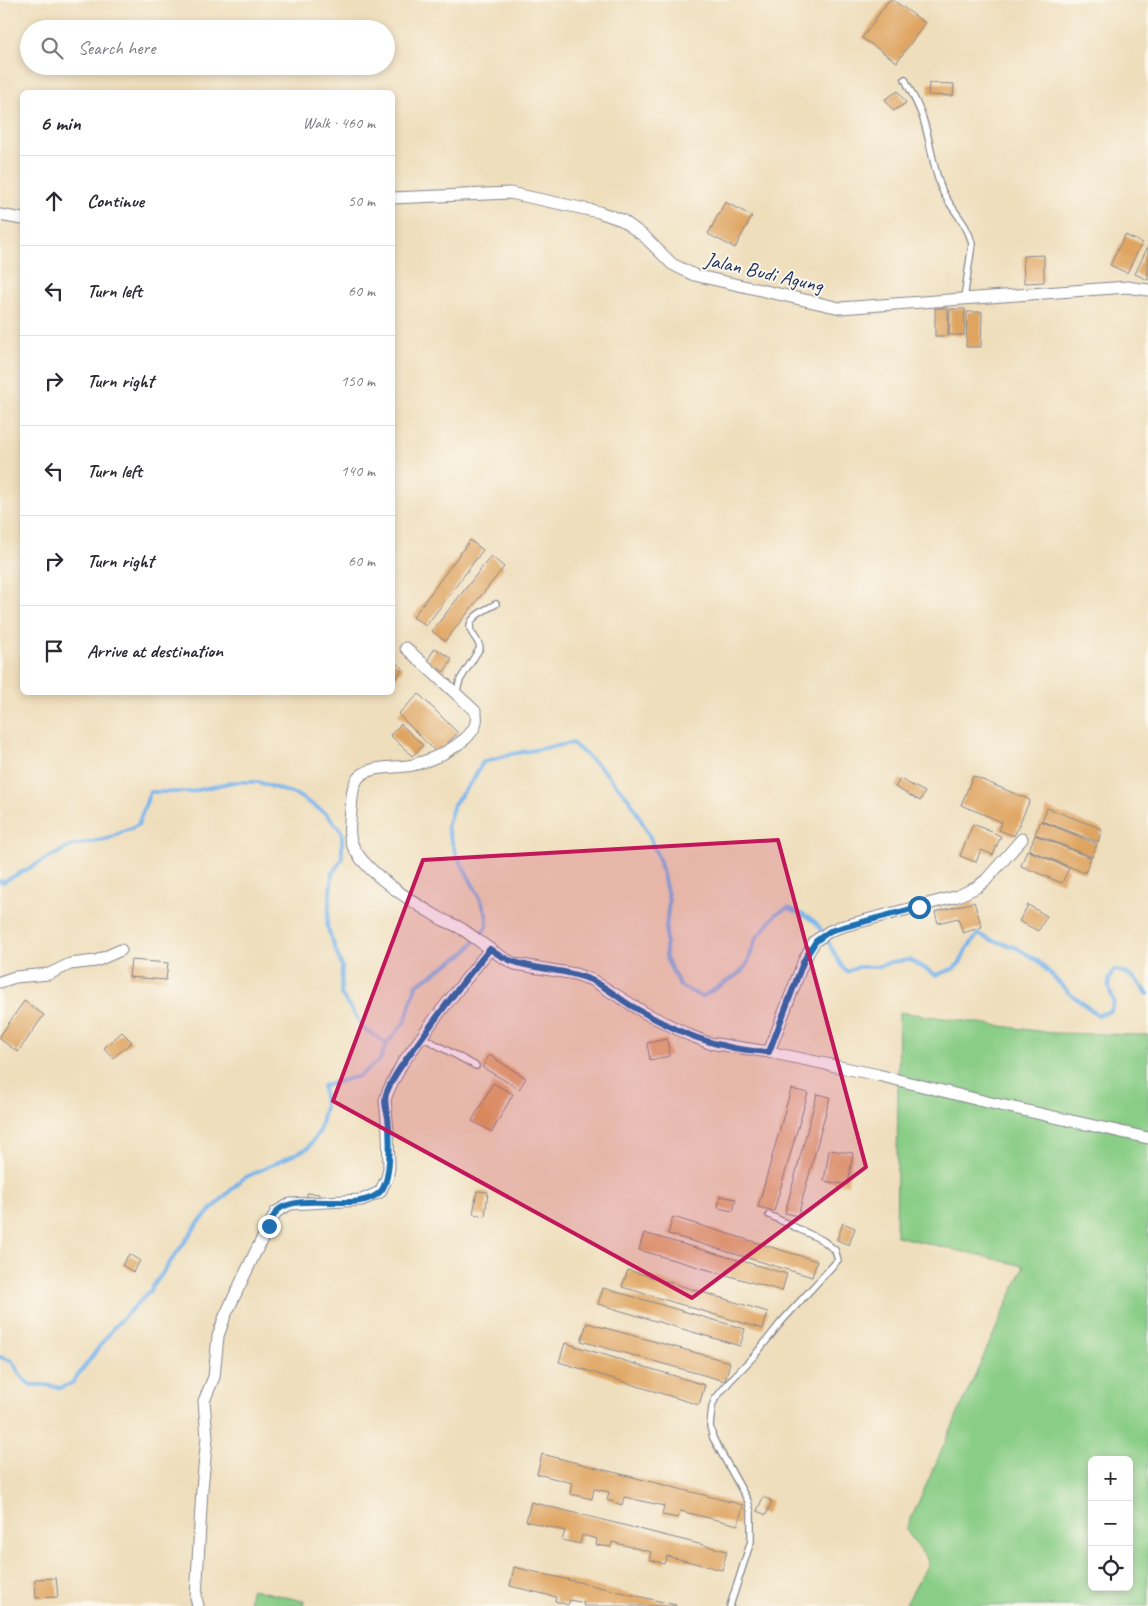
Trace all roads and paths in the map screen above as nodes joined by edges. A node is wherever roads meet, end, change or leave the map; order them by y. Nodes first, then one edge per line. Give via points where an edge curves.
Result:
1 (905, 80) dead end
2 (395, 198) edge
3 (0, 216) edge
4 (20, 219) edge
5 (1148, 290) edge
6 (964, 299) junction
7 (496, 604) dead end
8 (406, 648) dead end
9 (456, 694) junction
10 (1022, 839) dead end
11 (486, 946) junction
12 (120, 950) dead end
13 (0, 982) edge
14 (422, 1037) junction
15 (769, 1052) junction
16 (476, 1066) dead end
17 (1148, 1138) edge
18 (769, 1215) dead end
19 (198, 1606) edge
20 (730, 1606) edge

1 - 6 lane via 924,120 941,188 971,237
2 - 6 street, Jalan Budi Agung via 510,192 573,205 622,220 672,264 694,275 831,306 851,308
3 - 4 street
5 - 6 street, Jalan Budi Agung via 1127,287
7 - 9 lane via 470,623 470,630 480,648 460,680
8 - 9 street
9 - 11 street via 477,717 470,734 450,750 424,762 371,771 358,778 352,796 351,843 370,868 403,895
10 - 15 street via 977,887 958,896 830,931 816,941 799,973
11 - 14 street
11 - 15 street via 516,964 592,980 645,1014 689,1035 717,1045
12 - 13 street via 96,961 70,964 49,974
14 - 16 lane
14 - 19 street via 402,1064 386,1096 389,1168 380,1192 362,1200 290,1204 276,1212 220,1327 214,1376 204,1401 206,1437
15 - 17 street
18 - 20 lane via 822,1240 835,1250 838,1260 730,1381 712,1407 710,1426 713,1438 748,1501 751,1513 751,1540

